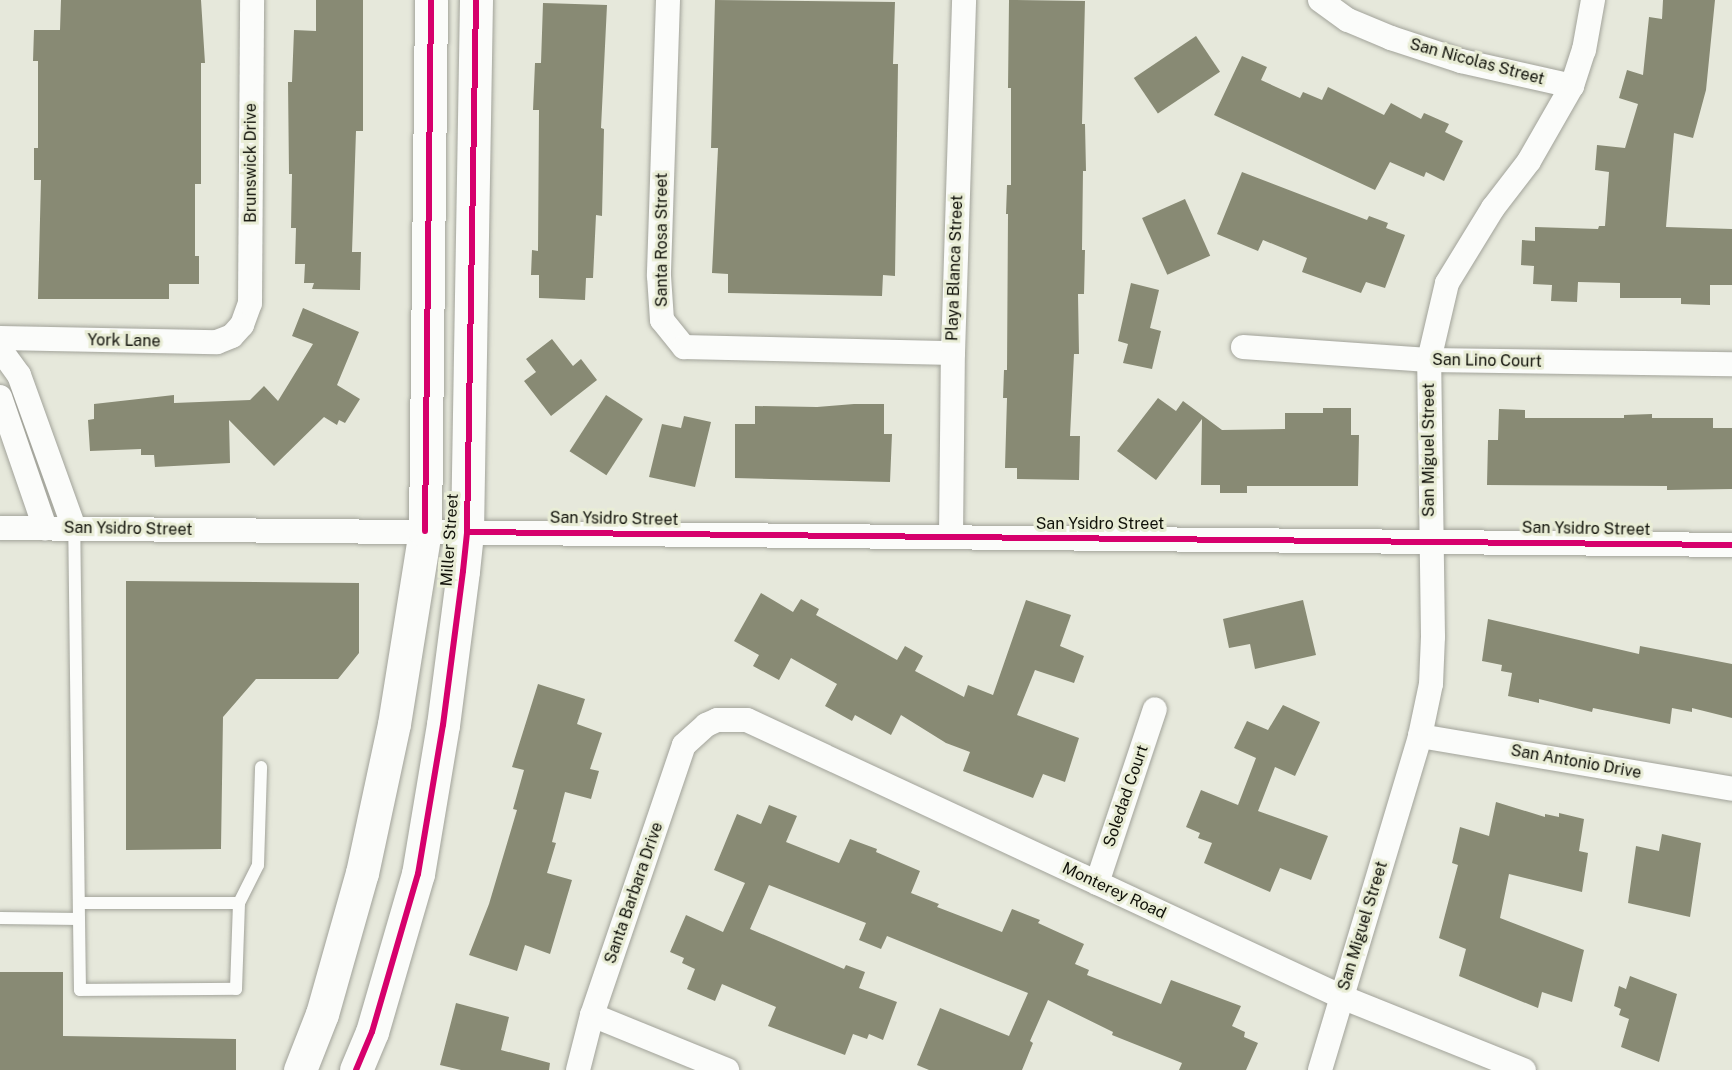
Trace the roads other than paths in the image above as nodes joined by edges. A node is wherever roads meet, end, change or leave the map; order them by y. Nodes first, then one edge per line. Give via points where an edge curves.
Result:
1 (252, 0) edge
2 (431, 0) edge
3 (476, 0) edge
4 (668, 0) edge
5 (964, 0) edge
6 (1320, 0) edge
7 (1593, 0) edge
8 (1572, 86) junction
9 (242, 325) joint
10 (0, 338) edge
11 (1243, 347) dead end
12 (0, 349) edge
13 (953, 353) junction
14 (1429, 360) junction
15 (1732, 364) edge
16 (0, 398) edge
17 (0, 528) edge
18 (45, 528) junction
19 (74, 528) junction
20 (425, 531) junction
21 (467, 532) junction
22 (951, 536) junction
23 (1429, 540) junction
24 (1732, 545) edge
25 (1155, 709) dead end
26 (706, 725) joint
27 (1420, 736) junction
28 (261, 767) dead end
29 (1732, 789) edge
30 (1097, 883) junction
31 (79, 903) junction
32 (239, 903) junction
33 (0, 918) edge
34 (79, 919) junction
35 (1342, 997) junction
36 (592, 1015) junction
37 (300, 1070) edge
38 (356, 1070) edge
39 (578, 1070) edge
40 (727, 1070) edge
41 (1320, 1070) edge
42 (1524, 1070) edge

1 - 9 street, Brunswick Drive via 250,303
2 - 20 street, Miller Street
3 - 21 street, Miller Street
4 - 13 street, Santa Rosa Street via 659,276 662,320 684,347
5 - 13 street, Playa Blanca Street
6 - 8 street, San Nicolas Street via 1348,20 1391,38 1461,61
7 - 8 street, San Miguel Street via 1584,50
8 - 14 street, San Miguel Street via 1529,161 1493,208 1447,283
9 - 10 street, York Lane via 232,336 217,342
11 - 14 street, San Lino Court
12 - 19 street via 19,375
13 - 22 street, Playa Blanca Street
14 - 15 street, San Lino Court
14 - 23 street, San Miguel Street
16 - 18 street
17 - 18 street, San Ysidro Street
18 - 19 street, San Ysidro Street
19 - 20 street, San Ysidro Street
19 - 31 lane
20 - 21 street, San Ysidro Street
20 - 37 street, Miller Street via 394,724 362,873 322,1014
21 - 22 street, San Ysidro Street
21 - 38 street, Miller Street via 443,725 418,874 372,1032
22 - 23 street, San Ysidro Street
23 - 24 street, San Ysidro Street
23 - 27 street, San Miguel Street via 1433,637
25 - 30 street, Soledad Court
26 - 30 street, Monterey Road via 717,720 747,720
26 - 36 street, Santa Barbara Drive via 684,745
27 - 29 street, San Antonio Drive
27 - 35 street, San Miguel Street
28 - 32 lane via 258,865
30 - 35 street, Monterey Road
31 - 32 lane
31 - 34 lane
32 - 34 lane via 236,988 80,990
33 - 34 lane
35 - 41 street, San Miguel Street
35 - 42 street, Monterey Road
36 - 39 street, Santa Barbara Drive
36 - 40 street

